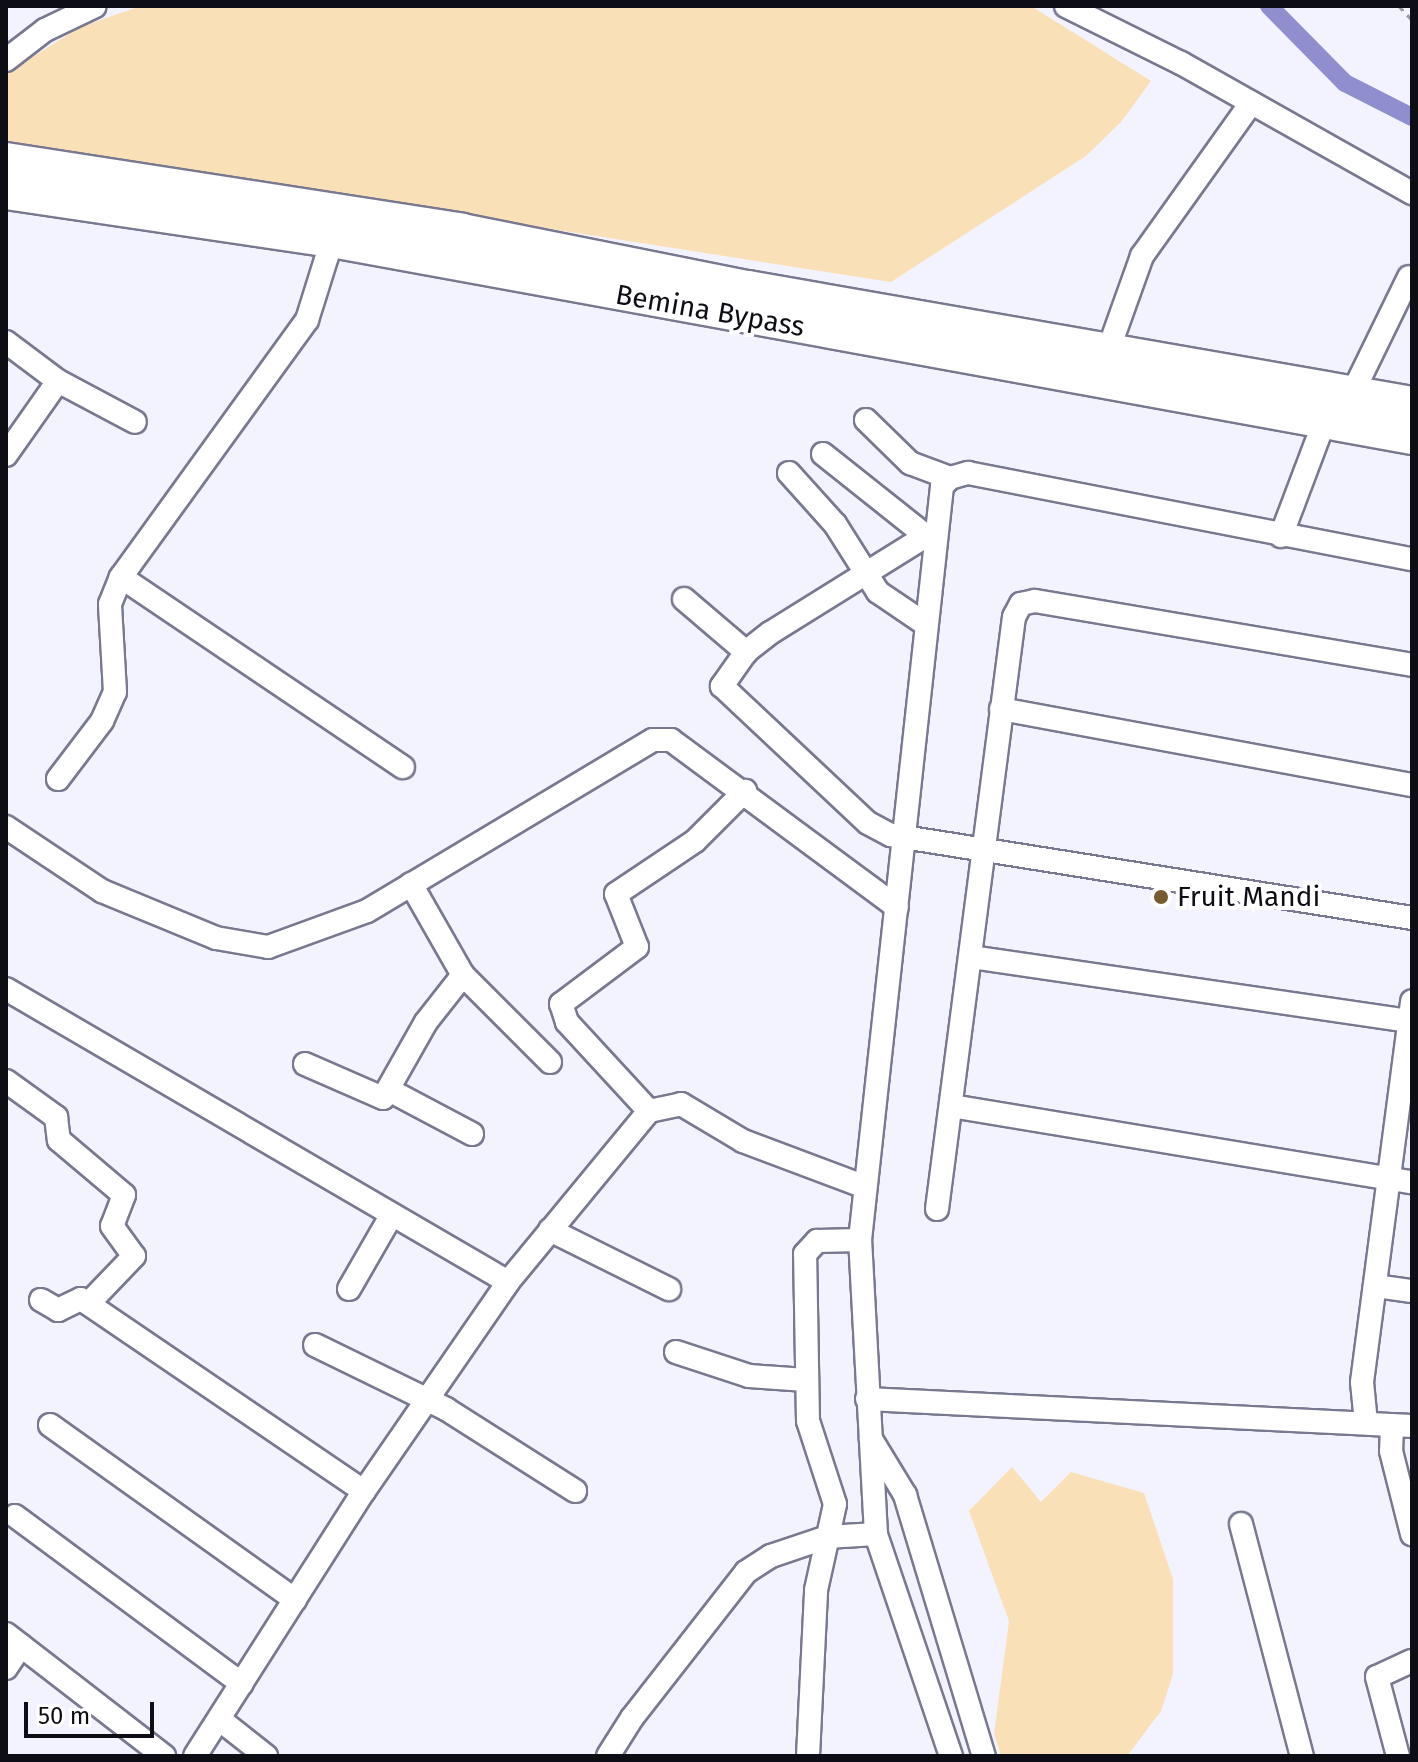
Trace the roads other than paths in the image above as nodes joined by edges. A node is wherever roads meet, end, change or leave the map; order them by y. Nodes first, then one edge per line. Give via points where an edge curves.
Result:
1 (95, 6) edge
2 (1066, 6) edge
3 (6, 60) edge
4 (1251, 103) junction
5 (8, 190) edge
6 (1412, 193) edge
7 (332, 240) junction
8 (1409, 277) dead end
9 (6, 342) edge
10 (1108, 351) junction
11 (58, 381) junction
12 (1352, 394) junction
13 (1412, 404) edge
14 (866, 420) dead end
15 (135, 422) dead end
16 (1324, 422) junction
17 (1412, 437) edge
18 (823, 454) dead end
19 (6, 455) edge
20 (789, 473) dead end
21 (950, 478) junction
22 (930, 534) junction
23 (1281, 536) junction
24 (1412, 559) edge
25 (866, 574) junction
26 (121, 577) junction
27 (684, 599) dead end
28 (924, 623) junction
29 (746, 652) junction
30 (1412, 665) edge
31 (1001, 709) junction
32 (403, 767) dead end
33 (58, 779) dead end
34 (1412, 785) edge
35 (745, 791) junction
36 (6, 827) edge
37 (903, 838) junction
38 (988, 851) junction
39 (411, 884) junction
40 (897, 907) junction
41 (1412, 918) edge
42 (971, 957) junction
43 (463, 975) junction
44 (6, 989) edge
45 (1411, 1011) edge
46 (1408, 1057) edge
47 (550, 1062) dead end
48 (305, 1064) dead end
49 (6, 1081) edge
50 (389, 1090) junction
51 (951, 1106) junction
52 (649, 1111) junction
53 (472, 1134) dead end
54 (1389, 1178) junction
55 (1412, 1182) edge
56 (863, 1186) junction
57 (937, 1209) dead end
58 (391, 1216) junction
59 (550, 1230) junction
60 (860, 1240) junction
61 (508, 1282) junction
62 (1375, 1286) junction
63 (349, 1289) dead end
64 (669, 1289) dead end
65 (1412, 1291) edge
66 (41, 1300) dead end
67 (88, 1304) junction
68 (315, 1345) dead end
69 (676, 1352) dead end
70 (806, 1380) junction
71 (867, 1399) junction
72 (426, 1400) junction
73 (1366, 1423) junction
74 (50, 1425) dead end
75 (1402, 1426) edge
76 (868, 1435) junction
77 (364, 1491) junction
78 (575, 1491) dead end
79 (15, 1516) dead end
80 (1241, 1524) dead end
81 (876, 1534) junction
82 (1412, 1534) edge
83 (827, 1537) junction
84 (295, 1600) junction
85 (13, 1640) edge
86 (1412, 1661) edge
87 (6, 1668) edge
88 (242, 1684) junction
89 (219, 1719) junction
90 (164, 1756) edge
91 (195, 1756) edge
92 (266, 1756) edge
93 (608, 1756) edge
94 (808, 1756) edge
95 (951, 1756) edge
96 (984, 1756) edge
97 (1302, 1756) edge
98 (1398, 1756) edge

1 - 3 street via 45,30
2 - 4 street
4 - 6 street
4 - 10 street via 1142,256
5 - 7 highway, Bemina Bypass
5 - 10 highway, Bemina Bypass via 462,231
7 - 16 highway, Bemina Bypass
7 - 26 street via 307,320
8 - 12 street
9 - 11 street
10 - 12 highway, Bemina Bypass
11 - 15 street
11 - 19 street
12 - 13 highway, Bemina Bypass
14 - 21 street via 910,463
16 - 17 highway, Bemina Bypass
16 - 23 street
18 - 22 street
20 - 25 street via 835,524
21 - 22 street via 938,499
21 - 23 street via 968,473
22 - 25 street
22 - 28 street
23 - 24 street
25 - 28 street via 893,605
25 - 29 street via 805,608
26 - 32 street
26 - 33 street via 110,604 115,692 102,721
27 - 29 street
28 - 37 street
29 - 37 street via 725,678 725,694 868,823
30 - 31 street via 1035,601 1021,604 1014,617
31 - 34 street
31 - 38 street
35 - 39 street via 689,749 671,740 653,740
35 - 40 street
35 - 52 street via 695,841 616,894 637,947 561,1004 567,1022
36 - 39 street via 102,891 241,945 268,947 299,940 367,911
37 - 38 street
37 - 40 street
38 - 41 street
38 - 42 street
39 - 43 street
40 - 56 street
42 - 45 street
42 - 51 street
43 - 47 street
43 - 50 street via 426,1022
44 - 58 street via 221,1110 251,1136
45 - 46 street
46 - 54 street
48 - 50 street via 378,1098
49 - 67 street via 56,1117 59,1140 124,1195 112,1226 134,1256
50 - 53 street
51 - 54 street
51 - 57 street
52 - 56 street via 681,1104 743,1141
52 - 59 street
54 - 55 street
54 - 62 street
56 - 60 street
58 - 61 street
58 - 63 street
59 - 61 street
59 - 64 street
60 - 70 street via 817,1241 806,1248
60 - 71 street
61 - 72 street
62 - 65 street
62 - 73 street via 1362,1382
66 - 67 street via 58,1310 77,1297
67 - 77 street
68 - 72 street
69 - 70 street via 749,1376
70 - 83 street via 811,1433 834,1493 835,1515
71 - 73 street
71 - 76 street
72 - 77 street
72 - 78 street
73 - 75 street
74 - 84 street
75 - 82 street via 1391,1451
76 - 81 street
76 - 96 street via 905,1495
77 - 84 street
79 - 88 street
80 - 97 street
81 - 83 street
81 - 95 street
83 - 93 street via 771,1556 746,1572
83 - 94 street via 816,1590
84 - 88 street
85 - 87 street
85 - 90 street
86 - 98 street via 1377,1677
88 - 89 street
89 - 91 street
89 - 92 street

